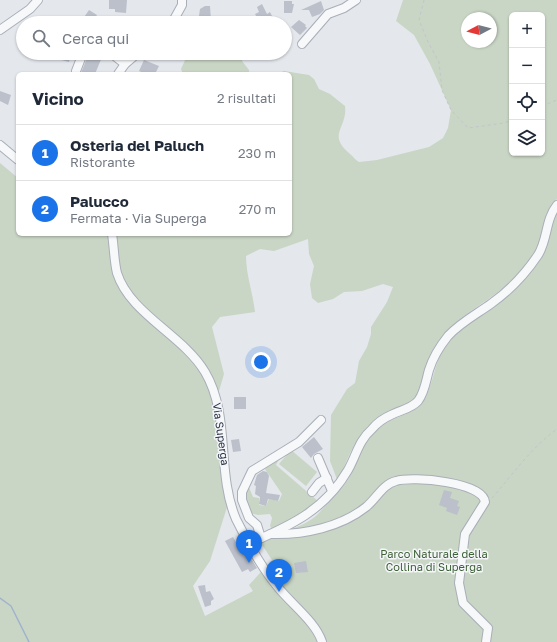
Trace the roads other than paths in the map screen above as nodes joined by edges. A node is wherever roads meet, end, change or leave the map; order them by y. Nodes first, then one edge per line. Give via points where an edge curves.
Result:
1 (38, 0) edge
2 (182, 0) edge
3 (356, 0) edge
4 (19, 16) edge
5 (176, 16) edge
6 (16, 18) edge
7 (0, 30) edge
8 (302, 44) dead end
9 (80, 60) edge
10 (120, 60) edge
11 (130, 60) edge
12 (125, 64) junction
13 (76, 71) dead end
14 (119, 72) edge
15 (0, 145) edge
16 (16, 158) edge
17 (557, 205) edge
18 (112, 236) edge
19 (321, 420) dead end
20 (318, 458) dead end
21 (327, 478) junction
22 (332, 491) junction
23 (312, 492) dead end
24 (270, 534) junction
25 (261, 538) junction
26 (250, 543) junction
27 (322, 642) edge
28 (486, 642) edge

1 - 4 street
2 - 5 street
3 - 8 street via 328,14
6 - 7 street
9 - 13 street
10 - 12 street
11 - 12 street
12 - 14 street
15 - 16 street
17 - 22 street via 550,215 544,244 534,260 509,289 461,323 450,334 435,355 418,401 411,407 382,420 371,429 361,442 348,470
18 - 26 street, Via Superga via 117,273 127,293 193,355 212,386 220,419 228,491 236,518
19 - 25 street via 299,442 252,471 242,492 242,500 249,518 257,525
20 - 21 street
21 - 22 street
21 - 23 street
22 - 24 street via 311,513
24 - 25 street
24 - 28 street via 295,533 338,524 368,506 382,489 393,481 401,479 437,480 474,490 481,494 485,502 466,534 460,583 463,603 488,628
25 - 26 street
26 - 27 street, Via Superga via 276,586 316,630

